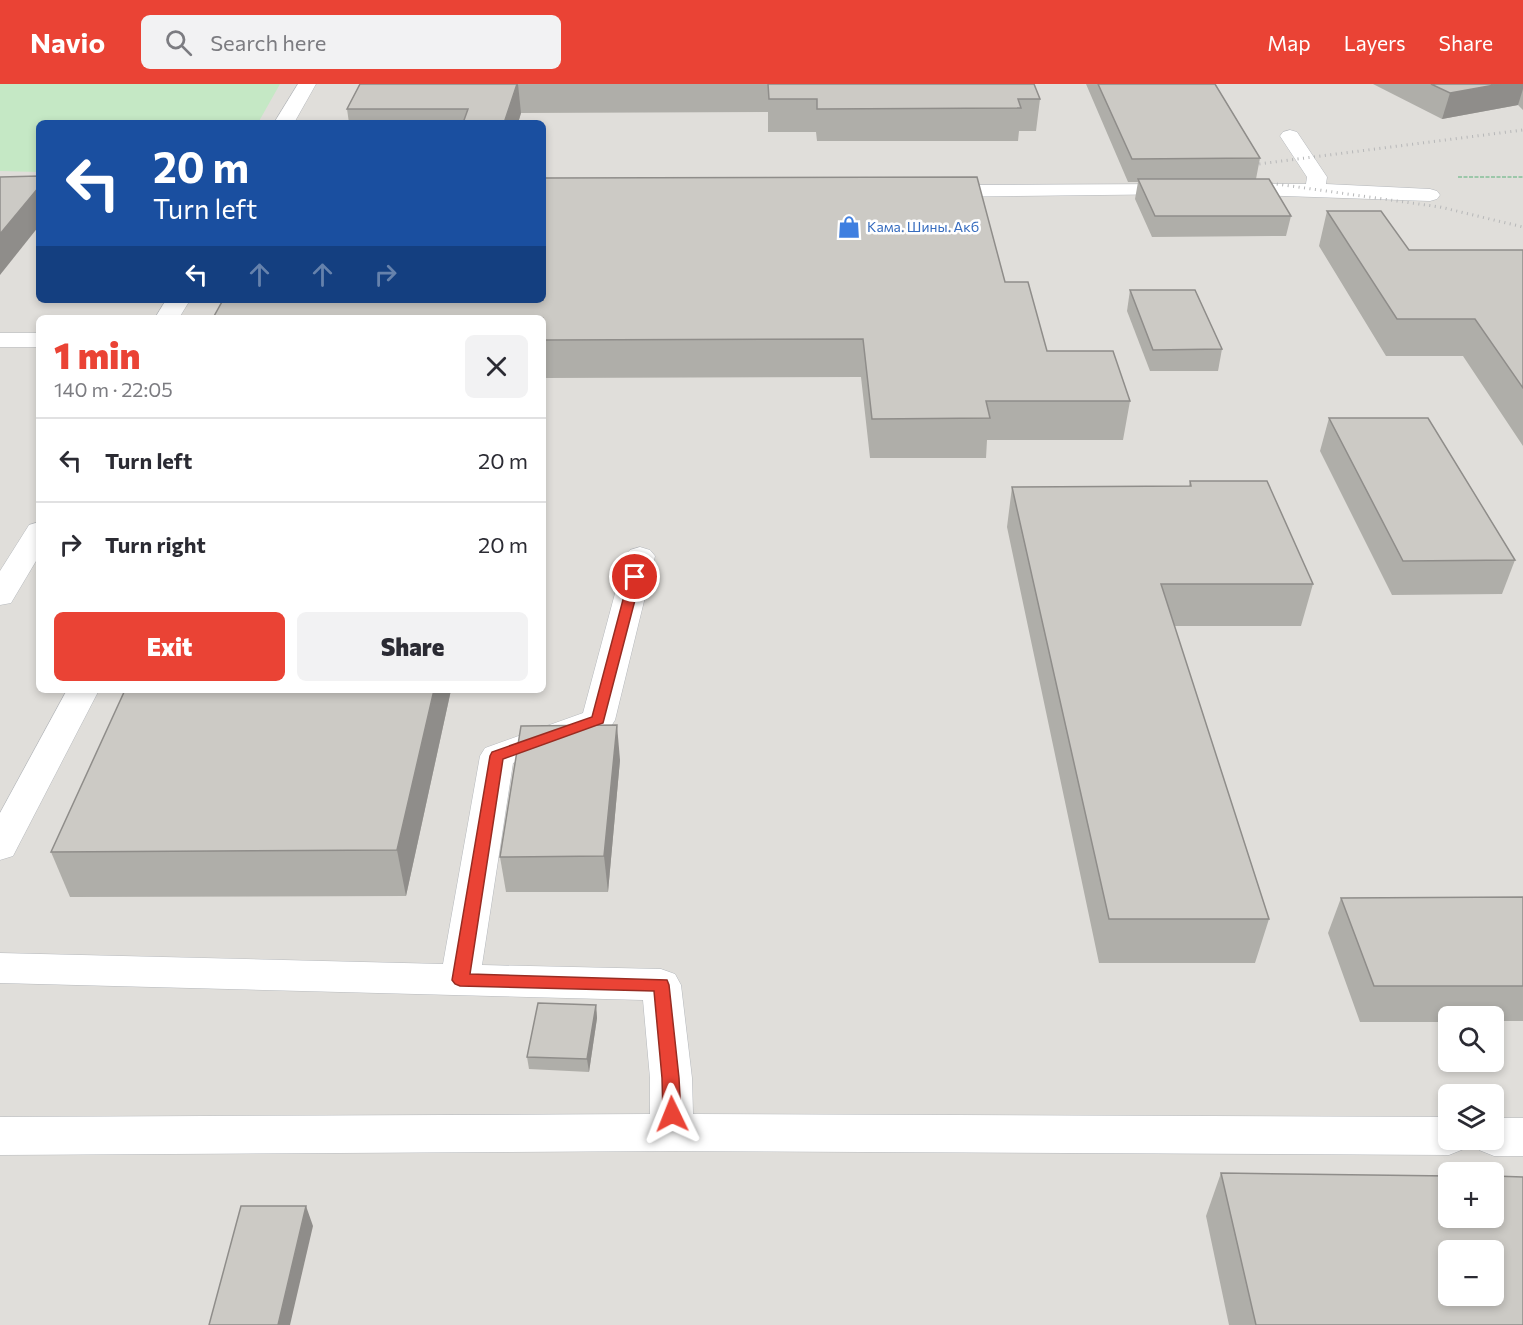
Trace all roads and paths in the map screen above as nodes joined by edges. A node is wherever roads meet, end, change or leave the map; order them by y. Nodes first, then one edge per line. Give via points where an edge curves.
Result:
1 (308, 84) edge
2 (286, 120) edge
3 (1290, 136) dead end
4 (1315, 190) junction
5 (911, 192) edge
6 (1430, 195) dead end
7 (0, 340) edge
8 (36, 340) edge
9 (36, 536) edge
10 (640, 556) dead end
11 (0, 596) edge
12 (81, 693) edge
13 (0, 847) edge
14 (0, 968) edge
15 (460, 980) junction
16 (672, 1132) junction
17 (0, 1136) edge
18 (1438, 1136) edge
19 (1504, 1137) edge
20 (1523, 1137) edge

1 - 2 street
3 - 4 street via 1317,177
4 - 5 street
4 - 6 street
7 - 8 street
9 - 11 street
10 - 15 street via 598,720 497,756
12 - 13 street
14 - 15 street
15 - 16 street via 661,985 671,1078
16 - 17 street
16 - 18 street
19 - 20 street

